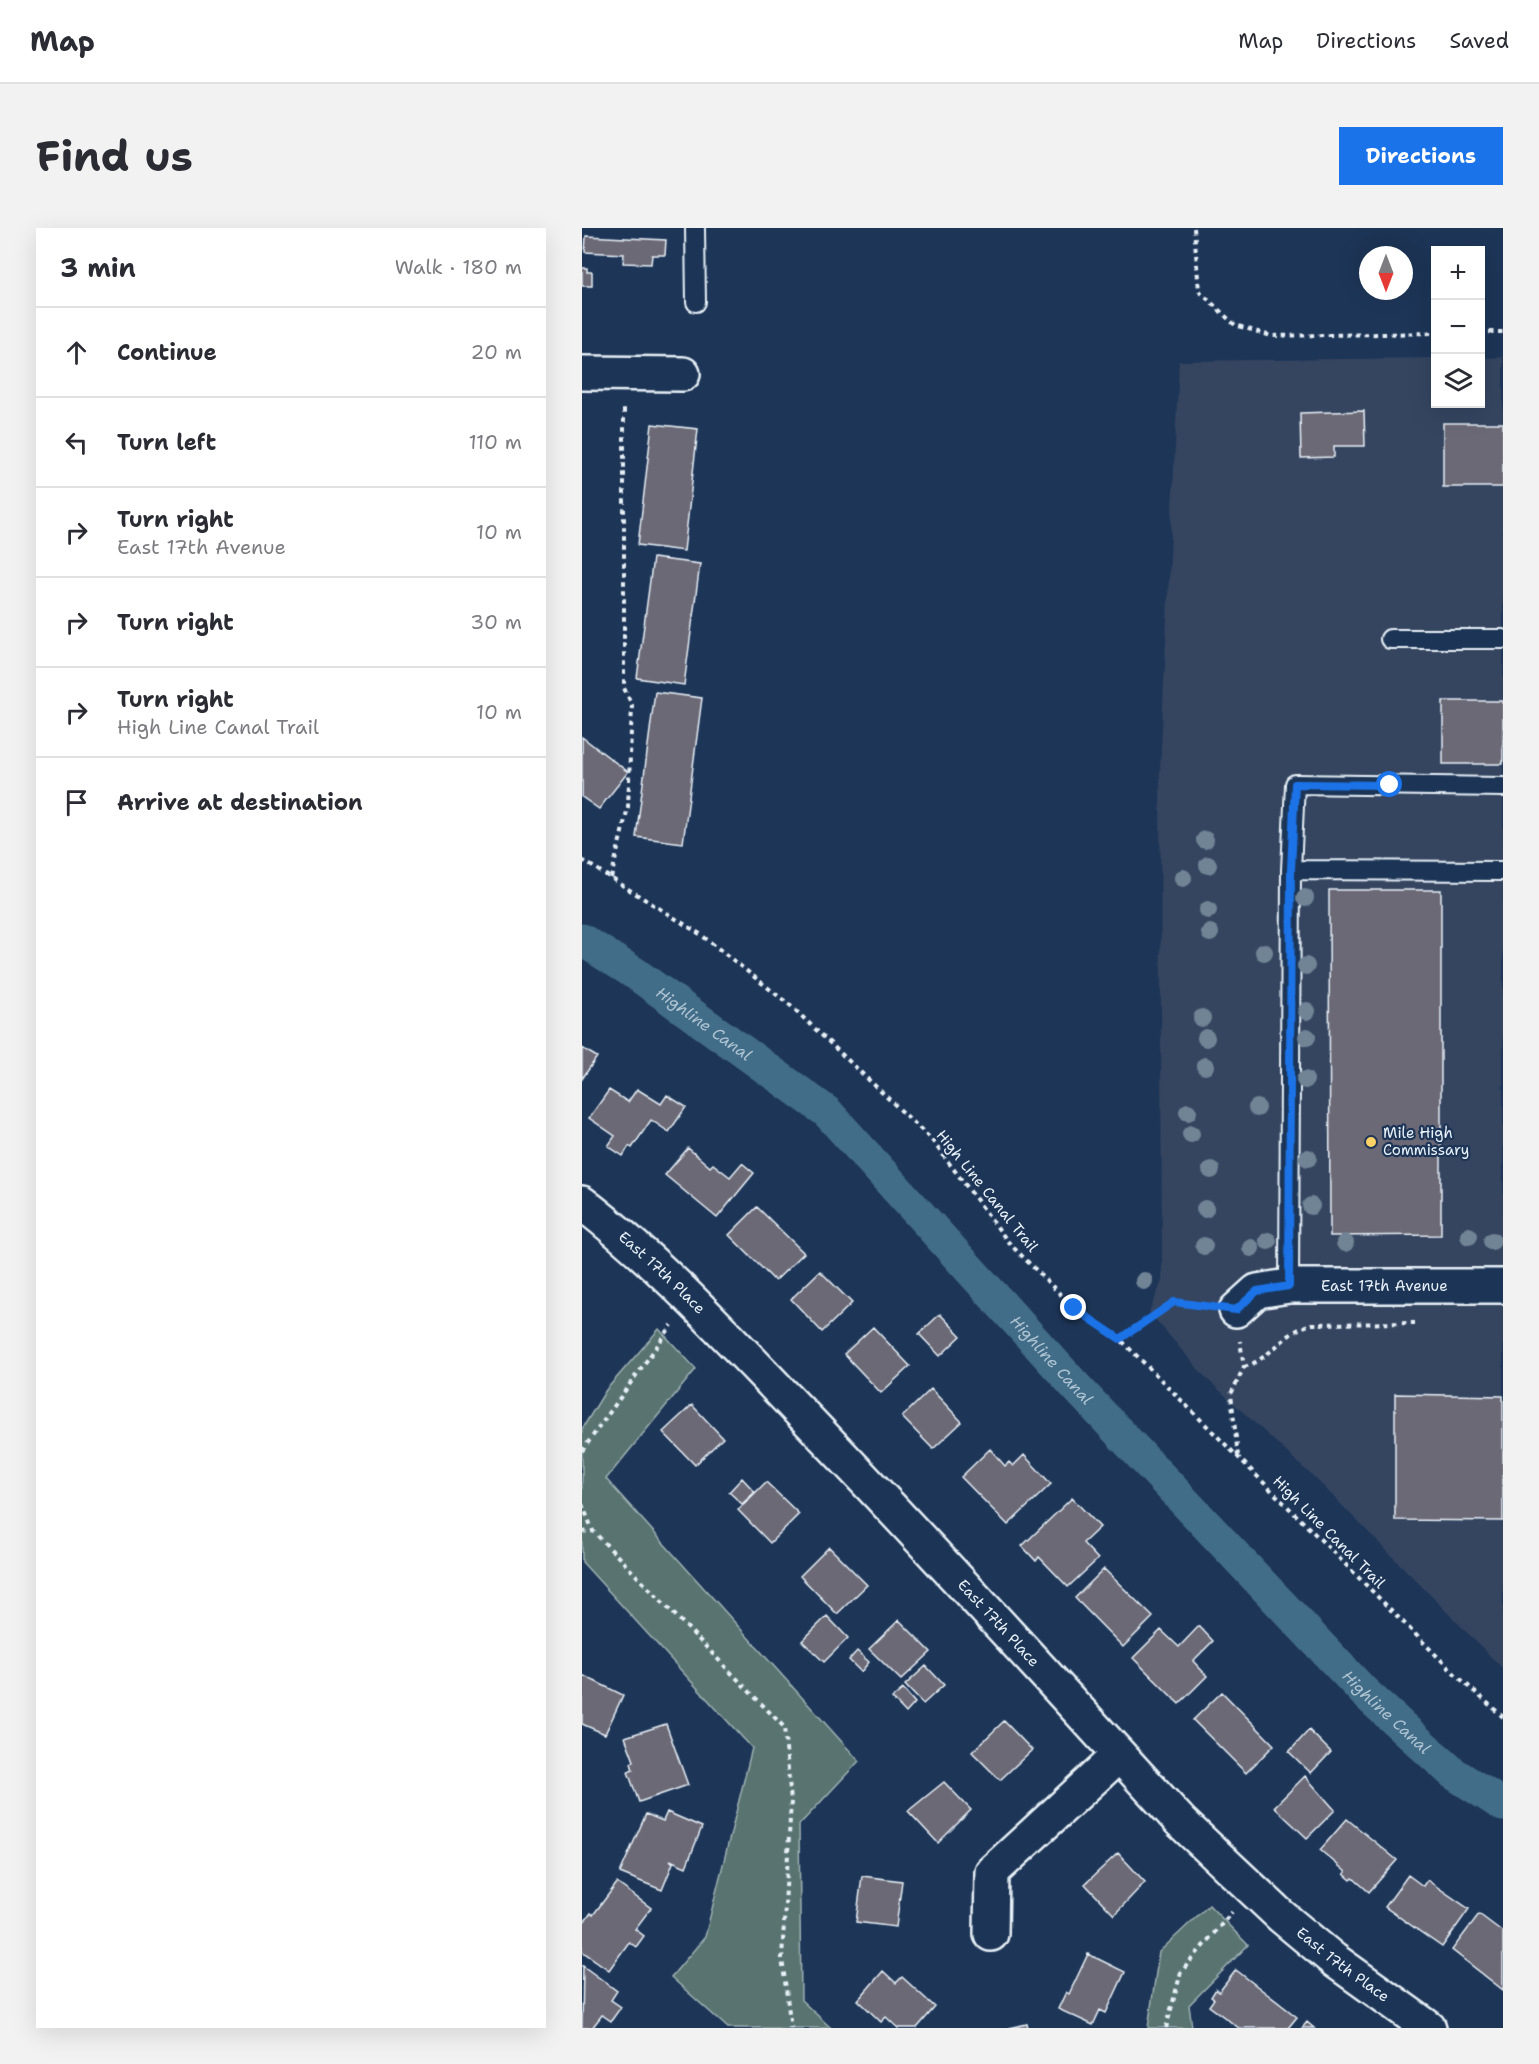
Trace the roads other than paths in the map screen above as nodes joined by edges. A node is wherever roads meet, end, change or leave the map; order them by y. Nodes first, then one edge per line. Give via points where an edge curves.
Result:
1 (695, 228) edge
2 (696, 302) dead end
3 (582, 373) edge
4 (683, 374) dead end
5 (1390, 639) dead end
6 (1503, 639) edge
7 (1503, 787) edge
8 (1291, 870) junction
9 (1503, 871) edge
10 (582, 1203) edge
11 (1289, 1286) junction
12 (1503, 1286) edge
13 (1236, 1310) road end
14 (1119, 1755) junction
15 (991, 1935) dead end
16 (1429, 2028) edge

1 - 2 lane
3 - 4 street
5 - 6 lane
7 - 8 lane via 1295,784
8 - 9 lane
8 - 11 lane
10 - 14 street, East 17th Place via 690,1299 895,1511
11 - 12 street, East 17th Avenue
11 - 13 street, East 17th Avenue via 1257,1291
14 - 15 street via 992,1872
14 - 16 street, East 17th Place via 1180,1822 1251,1889 1334,1960

